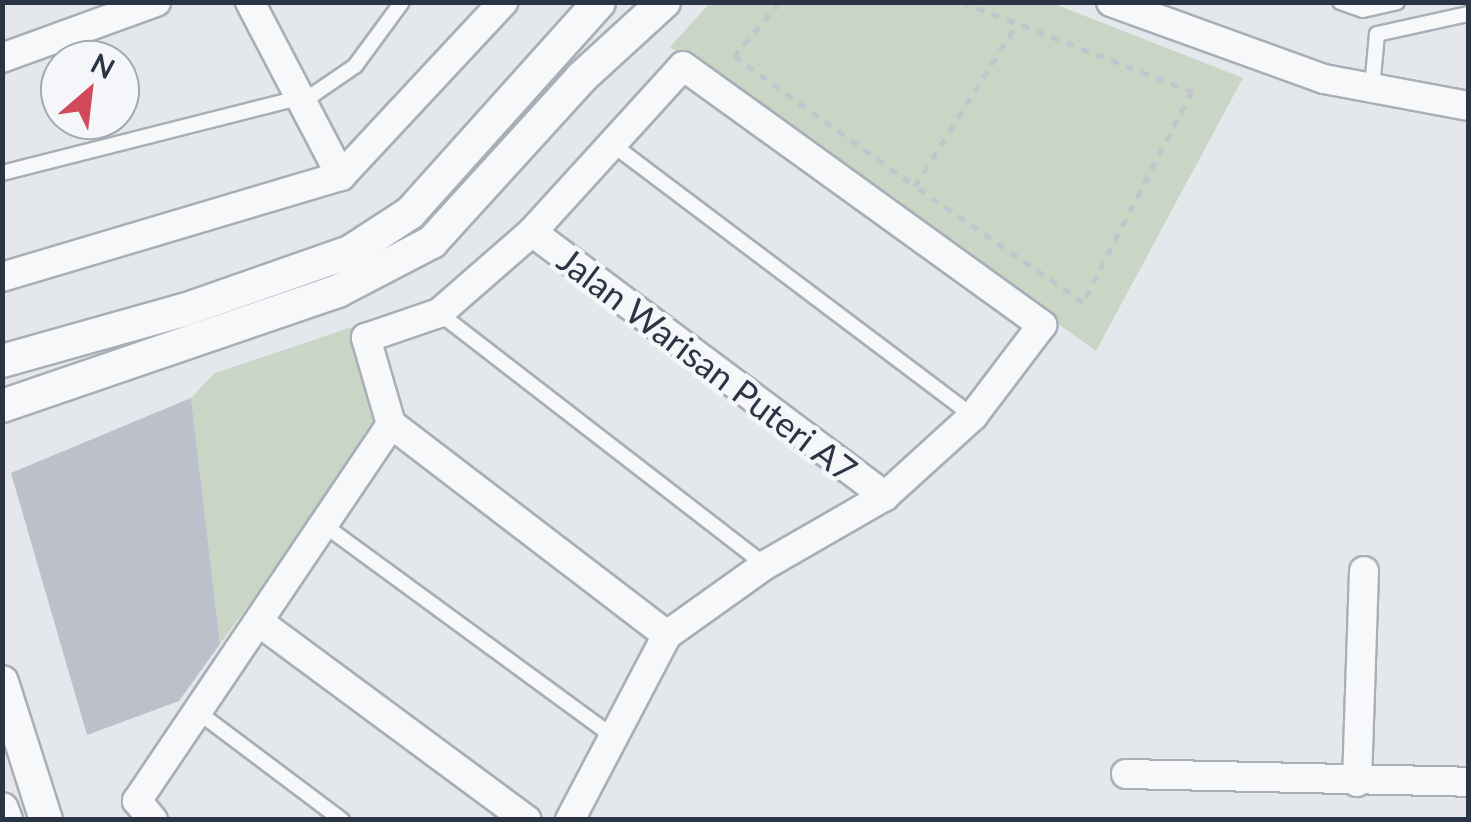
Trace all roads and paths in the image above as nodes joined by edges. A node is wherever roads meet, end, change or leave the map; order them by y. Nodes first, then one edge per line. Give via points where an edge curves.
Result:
1 (156, 2) edge
2 (250, 2) edge
3 (402, 2) edge
4 (503, 2) edge
5 (599, 2) edge
6 (664, 2) edge
7 (780, 2) edge
8 (962, 2) edge
9 (1111, 2) edge
10 (1398, 2) edge
11 (1343, 3) edge
12 (1142, 7) edge
13 (1468, 14) edge
14 (1017, 24) junction
15 (2, 58) edge
16 (1372, 88) junction
17 (300, 98) junction
18 (1468, 106) edge
19 (612, 144) junction
20 (2, 173) edge
21 (341, 176) junction
22 (915, 186) junction
23 (532, 232) junction
24 (2, 277) edge
25 (440, 313) junction
26 (2, 361) edge
27 (2, 406) edge
28 (973, 416) junction
29 (391, 424) junction
30 (884, 496) junction
31 (324, 525) junction
32 (765, 565) junction
33 (1364, 571) dead end
34 (259, 622) junction
35 (667, 635) junction
36 (2, 682) edge
37 (198, 712) junction
38 (614, 736) junction
39 (1126, 774) dead end
40 (1357, 782) junction
41 (1468, 782) edge
42 (2, 809) edge
43 (6, 820) edge
44 (46, 820) edge
45 (153, 820) edge
46 (342, 820) edge
47 (527, 820) edge
48 (570, 820) edge

1 - 15 street
2 - 17 street
3 - 17 lane via 356,66
4 - 21 street
5 - 26 street via 410,213 350,252 184,310
6 - 27 street via 581,78 432,242 338,291
7 - 22 path via 734,56
8 - 14 path
9 - 12 street
10 - 11 lane via 1370,10
12 - 16 street via 1324,79
13 - 16 lane via 1377,34
14 - 22 path
14 - 22 path via 1192,91 1083,302
16 - 18 street
17 - 20 lane
17 - 21 street
19 - 23 street
19 - 28 lane
19 - 28 street via 683,66 1042,325
21 - 24 street
23 - 25 street
23 - 30 street, Jalan Warisan Puteri A7
25 - 29 street via 366,338
25 - 32 lane
28 - 30 street
29 - 31 street
29 - 35 street
30 - 32 street
31 - 34 street
31 - 38 lane
32 - 35 street
33 - 40 street
34 - 37 street
34 - 47 street
35 - 38 street
36 - 44 street
37 - 45 street via 137,801
37 - 46 lane
38 - 48 street
39 - 40 street
40 - 41 street
42 - 43 street

